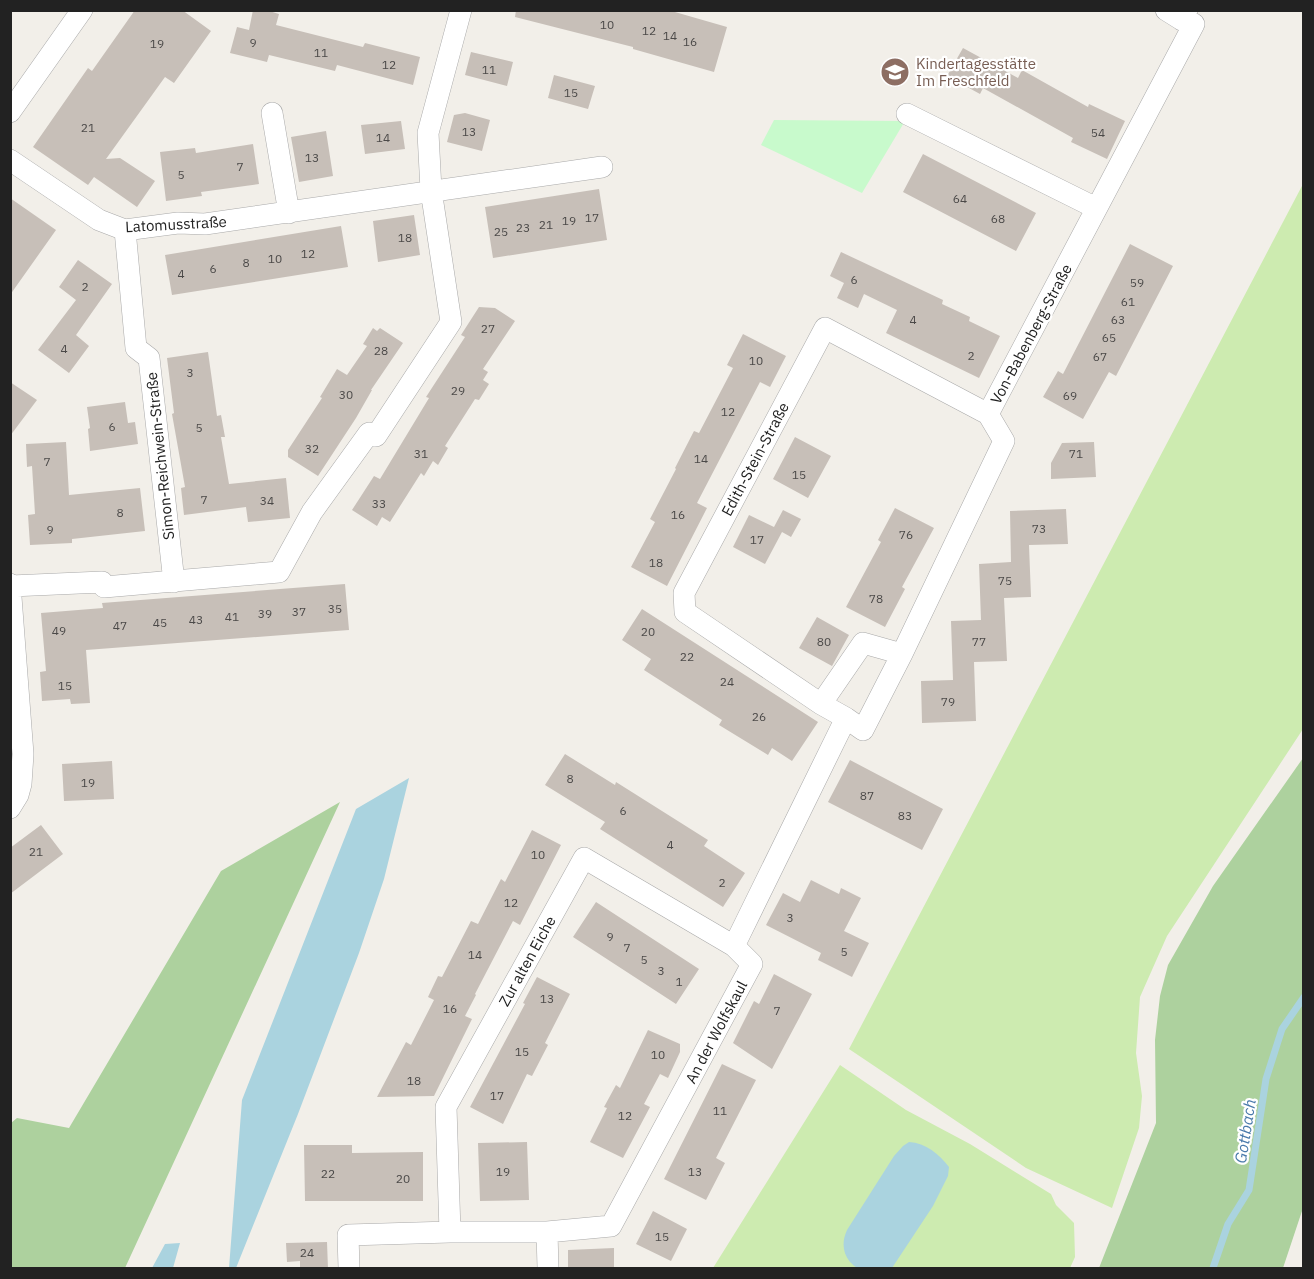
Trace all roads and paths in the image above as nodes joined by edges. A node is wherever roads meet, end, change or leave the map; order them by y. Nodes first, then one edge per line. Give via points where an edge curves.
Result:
1 (82, 10) edge
2 (461, 10) edge
3 (1178, 14) edge
4 (10, 112) edge
5 (272, 113) dead end
6 (908, 114) dead end
7 (10, 160) edge
8 (602, 167) dead end
9 (431, 190) junction
10 (1096, 208) junction
11 (289, 213) junction
12 (125, 230) junction
13 (988, 414) junction
14 (174, 582) junction
15 (11, 585) edge
16 (902, 654) junction
17 (821, 704) junction
18 (846, 718) junction
19 (10, 808) edge
20 (734, 946) junction
21 (450, 1232) junction
22 (547, 1232) junction
23 (349, 1269) edge
24 (548, 1269) edge

1 - 4 street
2 - 9 street via 428,133
3 - 10 street, Von-Babenberg-Straße via 1194,24
5 - 11 street
6 - 10 street
7 - 12 street, Latomusstraße via 99,220
8 - 9 street, Latomusstraße
9 - 11 street, Latomusstraße
9 - 14 street via 451,322 445,332 376,436 369,433 312,512 279,572
10 - 13 street, Von-Babenberg-Straße
11 - 12 street, Latomusstraße
12 - 14 street, Simon-Reichwein-Straße via 136,348 149,357
13 - 16 street, Von-Babenberg-Straße via 1004,441
13 - 17 street, Edith-Stein-Straße via 825,328 684,593 685,612
14 - 15 street via 104,587 102,582
15 - 19 street via 23,754 21,784
16 - 17 street via 864,643
16 - 18 street, Von-Babenberg-Straße via 863,730
17 - 18 street, Von-Babenberg-Straße
18 - 20 street
20 - 21 street, Zur alten Eiche via 584,858 446,1107
20 - 22 street, An der Wolfskaul via 752,964 611,1226
21 - 22 street, An der Wolfskaul
21 - 23 street, An der Wolfskaul via 348,1235
22 - 24 street

